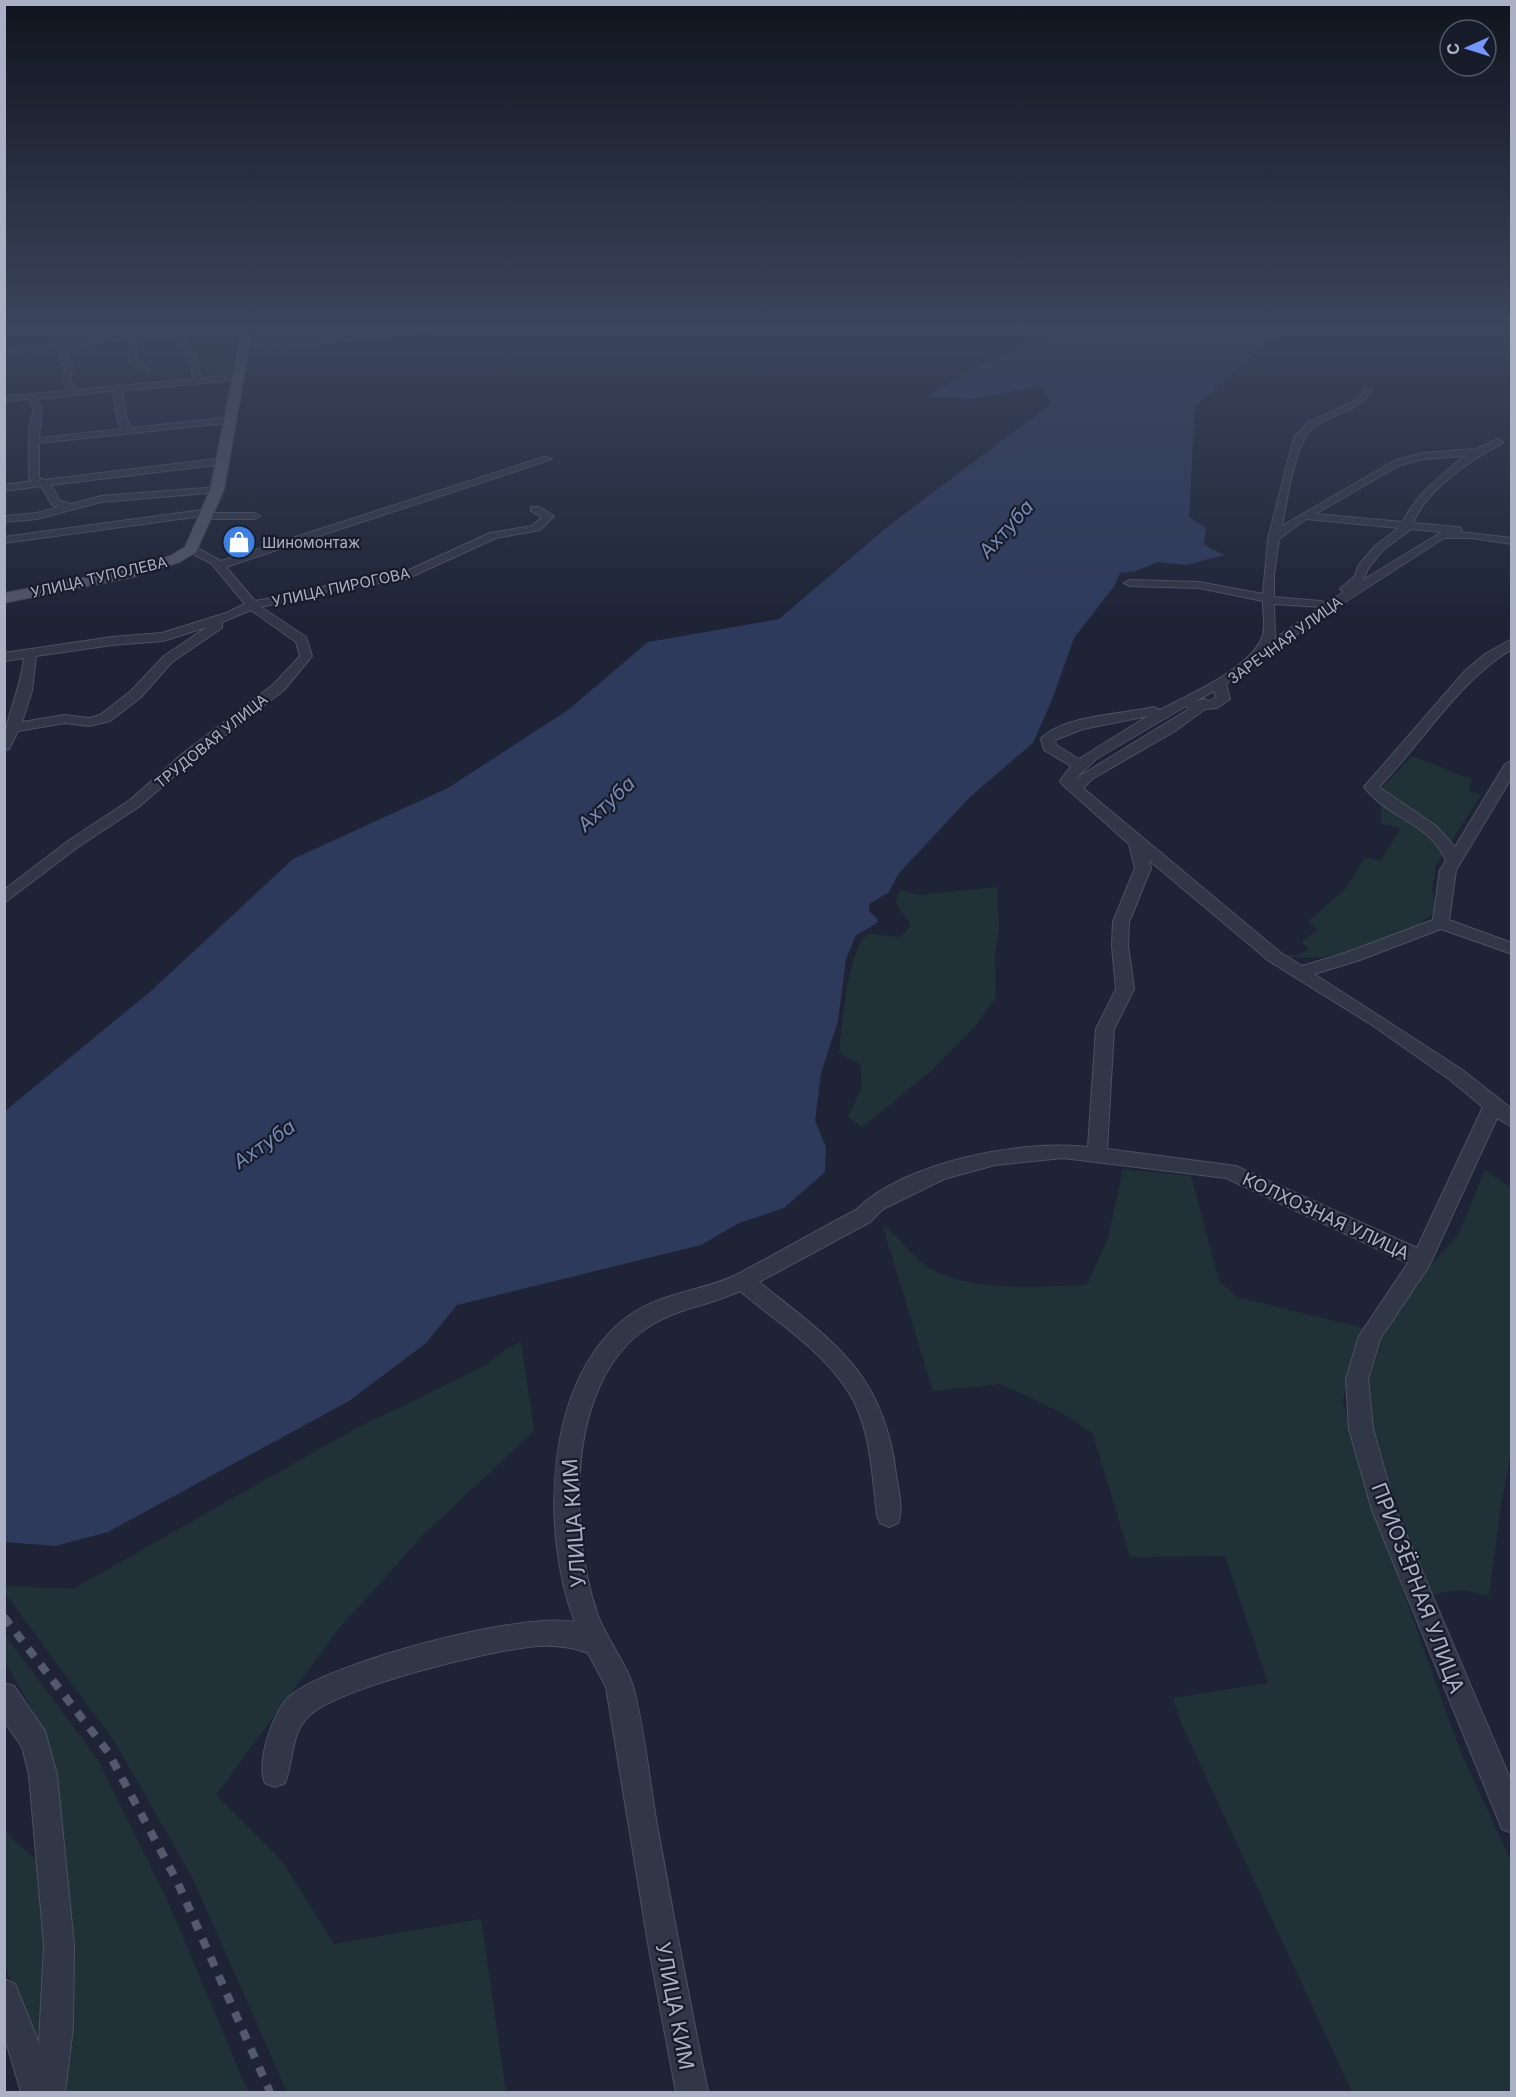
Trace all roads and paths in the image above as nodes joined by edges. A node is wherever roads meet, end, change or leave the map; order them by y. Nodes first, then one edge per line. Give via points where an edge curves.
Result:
1 (36, 423) edge
2 (124, 423) edge
3 (205, 423) edge
4 (231, 423) edge
5 (1318, 423) edge
6 (128, 431) junction
7 (34, 441) junction
8 (1498, 442) dead end
9 (1486, 451) junction
10 (547, 459) dead end
11 (224, 460) junction
12 (42, 483) junction
13 (4, 488) edge
14 (218, 490) junction
15 (67, 506) junction
16 (535, 509) dead end
17 (1279, 509) junction
18 (208, 514) junction
19 (255, 516) dead end
20 (1306, 516) junction
21 (4, 519) edge
22 (1408, 524) junction
23 (1438, 531) junction
24 (1274, 539) junction
25 (4, 540) edge
26 (1512, 541) edge
27 (191, 549) junction
28 (220, 565) junction
29 (1130, 583) dead end
30 (4, 598) edge
31 (1268, 598) junction
32 (1321, 604) junction
33 (252, 605) junction
34 (230, 616) junction
35 (1286, 636) junction
36 (1512, 643) edge
37 (30, 655) junction
38 (4, 657) edge
39 (1238, 672) junction
40 (1220, 685) junction
41 (1201, 705) junction
42 (1178, 707) junction
43 (16, 727) junction
44 (4, 746) edge
45 (1512, 764) edge
46 (1080, 765) junction
47 (1076, 788) junction
48 (1136, 842) junction
49 (1453, 861) junction
50 (4, 898) edge
51 (1441, 923) junction
52 (1512, 949) edge
53 (1300, 972) junction
54 (1493, 1106) junction
55 (1512, 1120) edge
56 (1096, 1154) junction
57 (939, 1173) joint
58 (1422, 1260) junction
59 (743, 1281) junction
60 (889, 1515) dead end
61 (595, 1642) junction
62 (4, 1696) edge
63 (275, 1773) dead end
64 (1512, 1818) edge
65 (4, 1995) edge
66 (37, 2092) edge
67 (49, 2092) edge
68 (692, 2092) edge

1 - 7 street
2 - 6 street
3 - 6 street
4 - 11 main road
5 - 17 street via 1304,430
6 - 7 street
7 - 12 street via 34,478
8 - 9 street
9 - 20 street via 1405,460
9 - 22 street via 1467,458 1443,479 1412,513
10 - 28 street
11 - 12 street
11 - 14 main road
12 - 13 street
12 - 15 street via 56,503
14 - 15 street via 101,499
14 - 18 main road
15 - 21 street via 37,516
16 - 33 street, УЛИЦА ПИРОГОВА via 549,516 536,528 494,535 411,575 336,586
17 - 20 street
17 - 24 street
18 - 19 street
18 - 25 street
18 - 27 main road
20 - 22 street
20 - 24 street
22 - 23 street
22 - 32 street via 1395,539 1379,548 1360,577
23 - 26 street
23 - 35 street, ЗАРЕЧНАЯ УЛИЦА
24 - 31 street
27 - 28 street, ТРУДОВАЯ УЛИЦА
27 - 30 main road, УЛИЦА ТУПОЛЕВА via 175,560 128,574
28 - 33 street, ТРУДОВАЯ УЛИЦА
29 - 31 street via 1199,585
31 - 32 street
31 - 39 street via 1269,637
32 - 35 street
33 - 34 street, УЛИЦА ПИРОГОВА
33 - 50 street, ТРУДОВАЯ УЛИЦА via 302,640 306,656 300,668 135,803 73,844
34 - 37 street, УЛИЦА ПИРОГОВА via 164,637
34 - 43 street via 168,659 136,694 105,718 89,722 65,719
35 - 39 street, ЗАРЕЧНАЯ УЛИЦА
36 - 49 street via 1474,666 1430,715 1394,766 1371,787 1391,806 1438,835 1451,849
37 - 38 street, УЛИЦА ПИРОГОВА
37 - 43 street
39 - 40 street, ЗАРЕЧНАЯ УЛИЦА
40 - 41 street via 1223,699
40 - 42 street
41 - 42 street
41 - 47 street via 1113,762 1092,771
42 - 46 street via 1128,733
42 - 46 street via 1084,725 1048,739 1049,747
43 - 44 street
45 - 49 street
46 - 47 street via 1067,779
47 - 48 street
48 - 53 street via 1275,957
48 - 56 street via 1143,868 1121,922 1119,946 1125,989 1105,1029
49 - 51 street via 1448,870
51 - 52 street
51 - 53 street
53 - 54 street via 1455,1074
54 - 55 street
54 - 58 street, КОЛХОЗНАЯ УЛИЦА
56 - 57 street, КОЛХОЗНАЯ УЛИЦА via 1026,1153 969,1163
56 - 58 street, КОЛХОЗНАЯ УЛИЦА via 1230,1172
57 - 59 street, УЛИЦА КИМ via 876,1203 863,1216
58 - 64 street, ПРИОЗЁРНАЯ УЛИЦА via 1370,1336 1357,1379 1361,1429 1384,1510
59 - 60 street via 831,1353 858,1386 876,1430
59 - 61 street, УЛИЦА КИМ via 637,1322 612,1346 579,1410 570,1438 568,1466 572,1554 581,1603
61 - 63 street via 576,1634 527,1634 441,1652 321,1693 300,1704 286,1726 278,1746
61 - 68 street, УЛИЦА КИМ via 619,1686
62 - 67 street via 35,1741 43,1775 59,1945 57,2027
65 - 66 street

